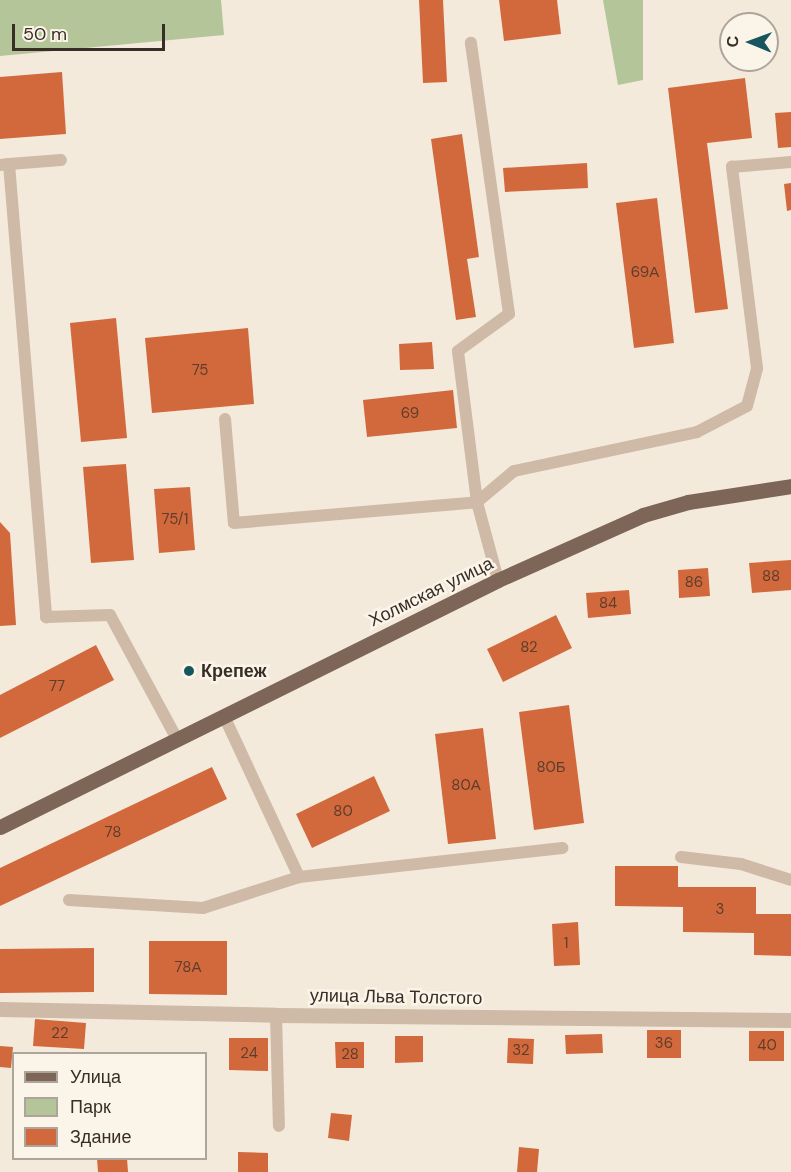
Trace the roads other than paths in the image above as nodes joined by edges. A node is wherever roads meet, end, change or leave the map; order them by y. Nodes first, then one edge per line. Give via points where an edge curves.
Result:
1 (471, 43) dead end
2 (61, 160) dead end
3 (791, 162) edge
4 (5, 165) edge
5 (225, 419) dead end
6 (791, 486) edge
7 (477, 502) junction
8 (498, 580) junction
9 (224, 716) junction
10 (177, 739) junction
11 (0, 827) edge
12 (562, 848) dead end
13 (681, 857) dead end
14 (299, 878) junction
15 (791, 880) edge
16 (69, 900) dead end
17 (0, 1009) edge
18 (276, 1015) junction
19 (791, 1020) edge
20 (279, 1126) dead end

1 - 7 lane via 509,314 458,351
2 - 4 lane
3 - 7 lane via 732,167 757,368 747,406 697,432 514,471
4 - 10 lane via 46,617 110,615
5 - 7 lane via 234,523
6 - 8 main road, Холмская улица via 688,502 643,515
7 - 8 lane
8 - 9 main road, Холмская улица
9 - 10 main road, Холмская улица
9 - 14 lane
10 - 11 main road, Холмская улица
12 - 14 lane
13 - 15 lane via 741,864
14 - 16 lane via 203,908
17 - 18 street, улица Льва Толстого
18 - 19 street, улица Льва Толстого
18 - 20 lane

